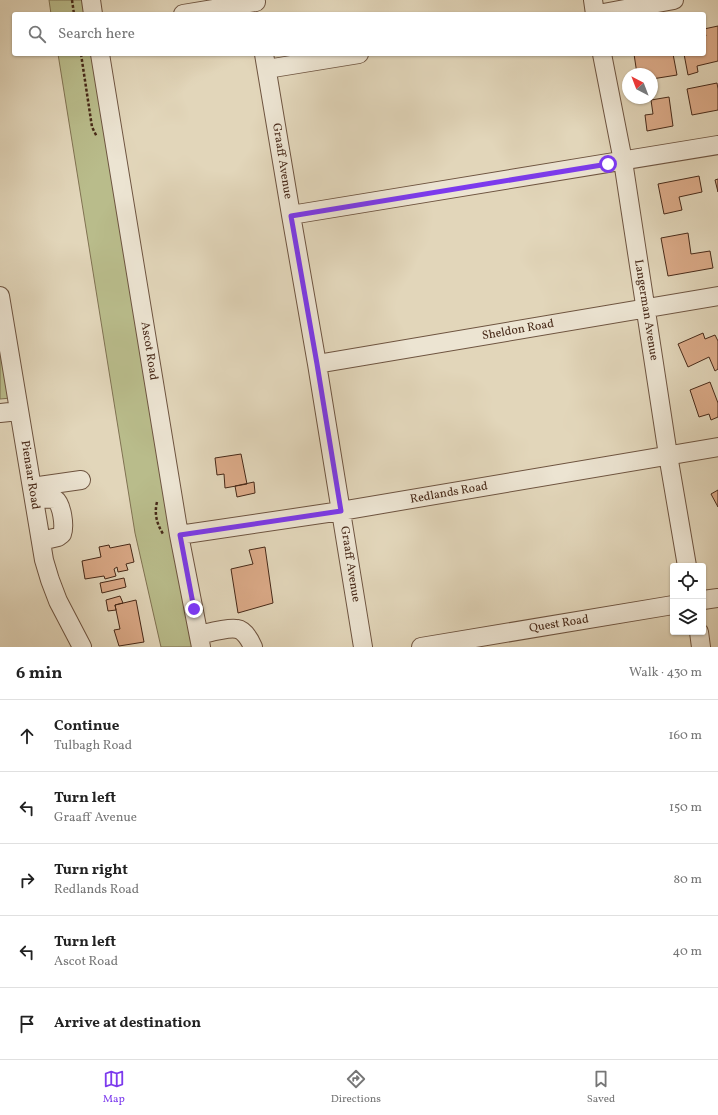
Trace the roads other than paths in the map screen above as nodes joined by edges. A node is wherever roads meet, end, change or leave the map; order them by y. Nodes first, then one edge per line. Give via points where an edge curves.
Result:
1 (91, 0) edge
2 (593, 0) edge
3 (674, 0) edge
4 (257, 5) edge
5 (93, 12) edge
6 (199, 12) edge
7 (595, 12) edge
8 (609, 12) edge
9 (100, 56) edge
10 (336, 56) edge
11 (602, 56) edge
12 (266, 62) edge
13 (718, 145) edge
14 (623, 161) junction
15 (291, 216) junction
16 (0, 296) edge
17 (718, 296) edge
18 (646, 308) junction
19 (317, 364) junction
20 (19, 411) junction
21 (0, 413) edge
22 (718, 447) edge
23 (668, 455) junction
24 (81, 480) dead end
25 (33, 492) junction
26 (341, 511) junction
27 (180, 535) junction
28 (41, 541) junction
29 (686, 563) edge
30 (718, 598) edge
31 (706, 600) edge
32 (670, 606) edge
33 (699, 635) edge
34 (200, 641) edge
35 (82, 647) edge
36 (253, 647) edge
37 (363, 647) edge
38 (421, 647) edge
39 (701, 647) edge

1 - 5 street
2 - 7 street
3 - 8 street
4 - 6 street
9 - 27 street, Ascot Road
10 - 12 street
11 - 14 street, Langerman Avenue
12 - 15 street, Graaff Avenue
13 - 14 street
14 - 15 street
14 - 18 street, Langerman Avenue
15 - 19 street, Graaff Avenue
16 - 20 street, Pienaar Road
17 - 18 street, Sheldon Road
18 - 19 street, Sheldon Road
18 - 23 street, Langerman Avenue
19 - 26 street, Graaff Avenue
20 - 21 street
20 - 25 street, Pienaar Road
22 - 23 street, Redlands Road
23 - 26 street, Redlands Road
23 - 29 street, Langerman Avenue
24 - 25 street
25 - 28 street, Pienaar Road
25 - 28 street via 57,501 64,526 62,534 58,537
26 - 27 street, Redlands Road
26 - 37 street, Graaff Avenue
27 - 34 street, Ascot Road
28 - 35 street, Pienaar Road via 44,560 58,601
30 - 31 street
32 - 38 street, Quest Road
33 - 39 street
34 - 36 street via 226,630 238,629 243,631

